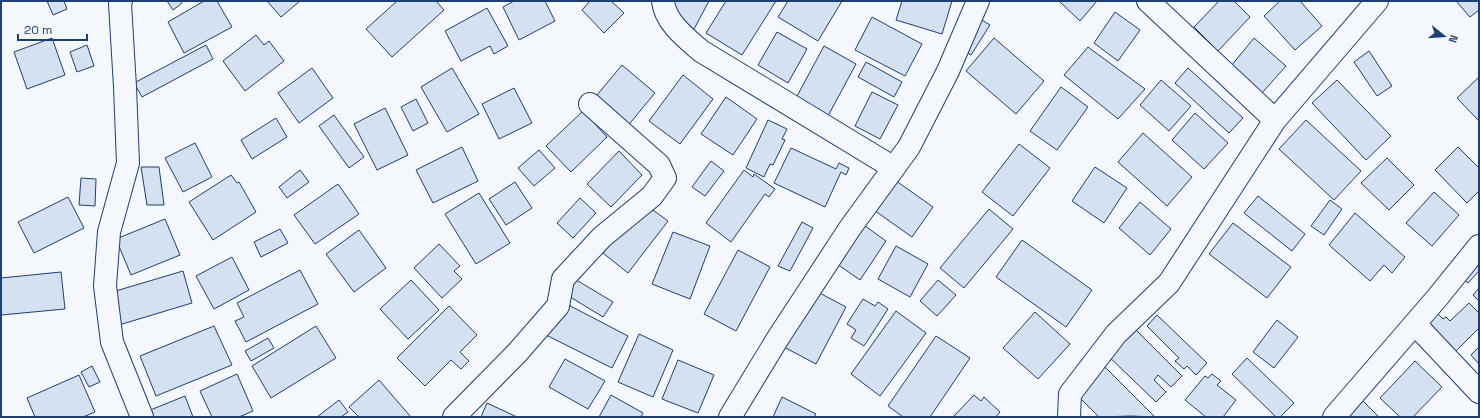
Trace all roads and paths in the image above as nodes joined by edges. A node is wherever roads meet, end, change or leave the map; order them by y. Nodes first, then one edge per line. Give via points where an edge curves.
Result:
1 (121, 1) edge
2 (663, 1) edge
3 (978, 1) edge
4 (1148, 1) edge
5 (1377, 1) edge
6 (590, 104) dead end
7 (1275, 120) junction
8 (894, 168) junction
9 (1479, 246) edge
10 (1415, 324) junction
11 (1479, 392) edge
12 (142, 417) edge
13 (454, 417) edge
14 (730, 417) edge
15 (1069, 417) edge
16 (1334, 417) edge

1 - 12 street via 128,163 109,232 105,286 112,342
2 - 8 street via 663,8 676,29 701,51
3 - 8 street via 948,71 909,147
4 - 7 street
5 - 7 street
6 - 13 street via 659,165 665,178 652,196 602,237 564,279 558,306 517,353
7 - 15 street via 1168,283 1116,334 1070,394
8 - 14 street via 846,234
9 - 10 street
10 - 11 street
10 - 16 street

